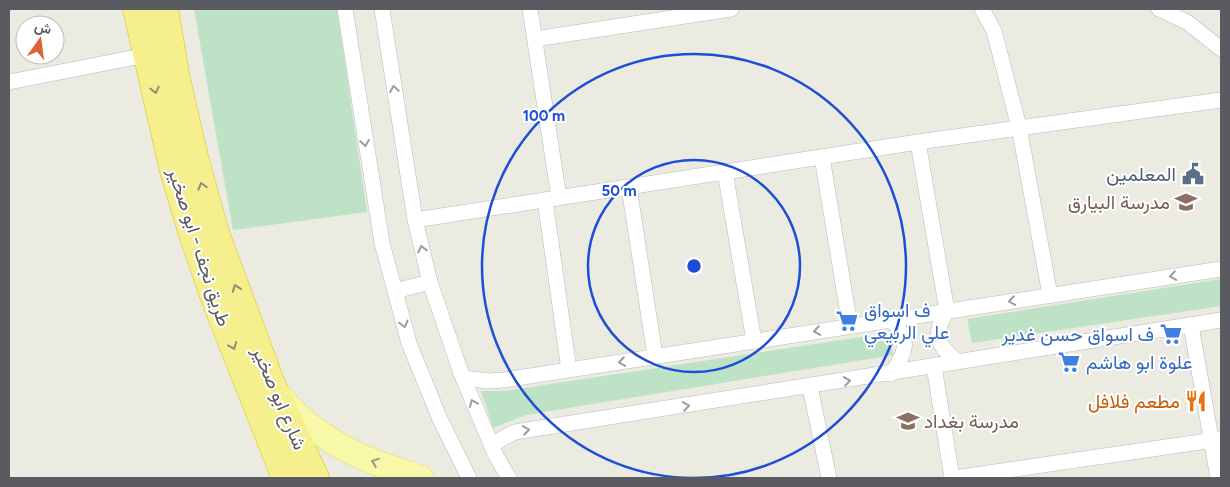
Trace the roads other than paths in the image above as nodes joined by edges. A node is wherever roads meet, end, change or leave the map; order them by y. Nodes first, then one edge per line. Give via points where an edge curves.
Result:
1 (345, 9) edge
2 (382, 9) edge
3 (530, 9) edge
4 (731, 9) edge
5 (982, 9) edge
6 (1159, 9) edge
7 (687, 12) edge
8 (1185, 15) edge
9 (152, 16) edge
10 (534, 39) junction
11 (1221, 49) edge
12 (147, 56) junction
13 (9, 82) edge
14 (1221, 100) edge
15 (1019, 128) junction
16 (918, 142) junction
17 (822, 157) junction
18 (726, 172) junction
19 (629, 187) junction
20 (552, 199) junction
21 (416, 220) junction
22 (215, 233) joint
23 (1221, 269) edge
24 (430, 282) junction
25 (395, 291) junction
26 (1050, 295) junction
27 (947, 311) junction
28 (890, 320) junction
29 (1221, 320) edge
30 (1192, 325) junction
31 (850, 326) junction
32 (754, 341) junction
33 (655, 356) junction
34 (960, 362) junction
35 (934, 366) junction
36 (569, 370) junction
37 (461, 373) junction
38 (890, 374) junction
39 (271, 384) junction
40 (810, 386) junction
41 (1216, 440) edge
42 (496, 456) junction
43 (286, 478) edge
44 (315, 478) edge
45 (421, 478) edge
46 (469, 478) edge
47 (509, 478) edge
48 (829, 478) edge
49 (953, 478) edge
50 (1218, 478) edge

1 -> 25 street via 382,243
21 -> 2 street
3 - 10 street
4 - 7 street
5 - 15 street via 994,32
6 - 8 street
7 - 10 street
8 - 11 street
9 - 12 highway, طريق نجف - ابو صخير
22 -> 9 highway, طريق نجف - ابو صخير via 176,79
10 - 20 street
12 - 13 street
12 -> 43 highway, طريق نجف - ابو صخير via 192,231 222,317
14 - 15 street
15 - 16 street
15 - 26 street
16 - 17 street
16 - 27 street
17 - 18 street
17 - 31 street
18 - 19 street
18 - 32 street
19 - 20 street
19 - 33 street
20 - 21 street
20 - 36 street
24 -> 21 street
39 -> 22 highway, شارع ابو صخير
23 -> 26 street
24 - 25 street
24 - 37 street
25 -> 46 street via 423,380
26 -> 27 street
27 - 28 street
27 - 34 street via 938,330 939,340 943,349
28 - 31 street
28 - 38 street via 898,326 905,345 903,356
29 - 30 street
30 - 34 street
30 - 41 street
31 -> 32 street
32 - 33 street
33 -> 36 street
34 - 35 street
35 - 38 street
35 - 49 street
36 - 37 street via 490,381 463,378
42 -> 37 street
40 -> 38 street
39 - 44 highway, شارع ابو صخير
45 -> 39 main road via 377,464 339,445 287,406
42 -> 40 street via 492,446 515,432
40 - 48 street
41 - 49 street
41 - 50 street
42 - 47 street

